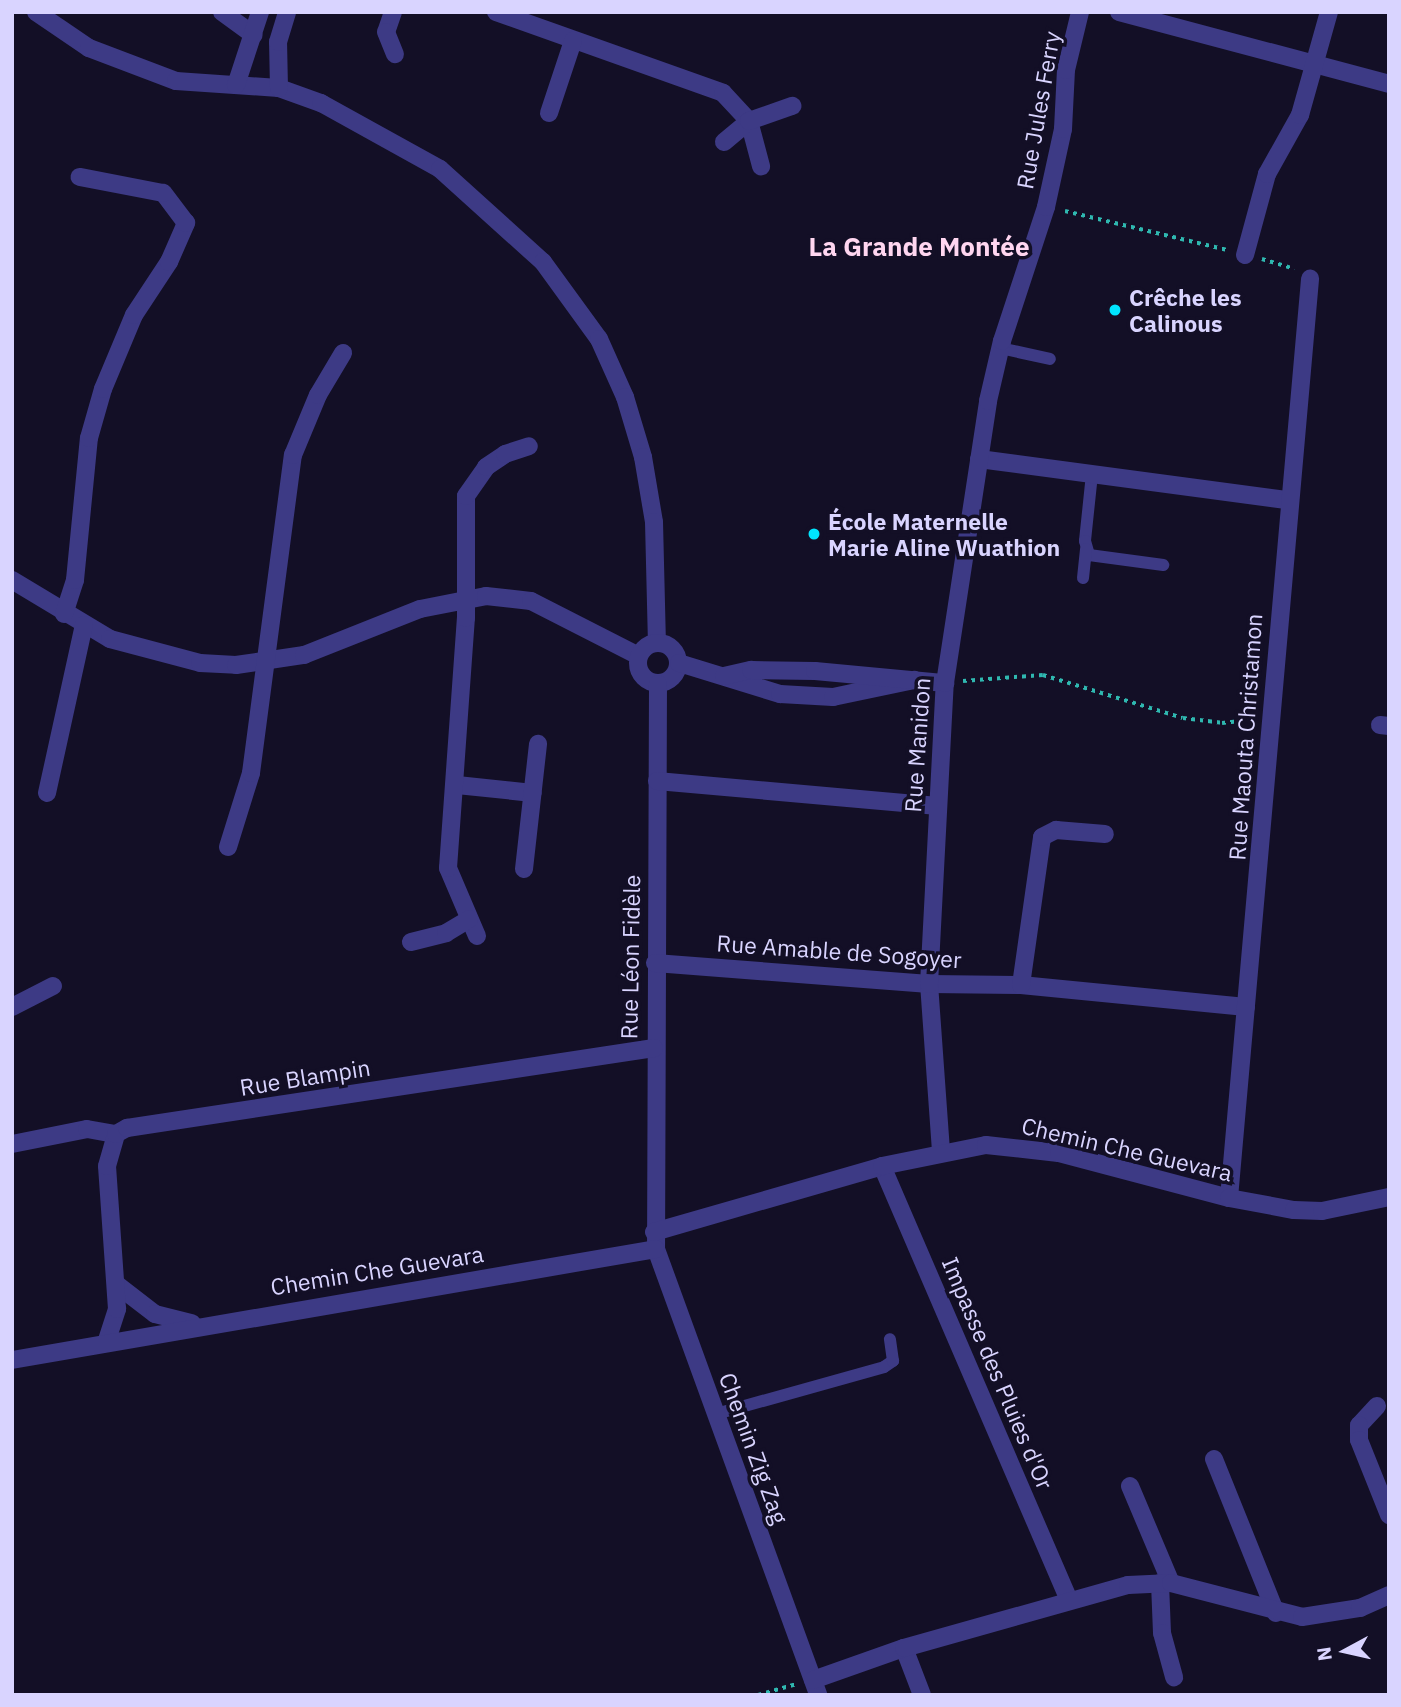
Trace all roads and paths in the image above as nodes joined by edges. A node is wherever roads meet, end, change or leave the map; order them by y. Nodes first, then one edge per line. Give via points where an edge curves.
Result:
1 (36, 12) edge
2 (222, 12) edge
3 (260, 12) edge
4 (287, 12) edge
5 (393, 12) edge
6 (496, 12) edge
7 (1080, 12) edge
8 (1119, 12) edge
9 (1329, 12) edge
10 (254, 35) junction
11 (573, 41) junction
12 (395, 54) dead end
13 (1315, 65) junction
14 (1389, 84) edge
15 (236, 85) junction
16 (279, 88) junction
17 (792, 106) dead end
18 (549, 113) dead end
19 (749, 121) junction
20 (724, 142) dead end
21 (761, 166) dead end
22 (80, 177) dead end
23 (1046, 207) junction
24 (1245, 255) junction
25 (1310, 279) joint
26 (1000, 348) junction
27 (342, 353) dead end
28 (1050, 359) dead end
29 (529, 446) dead end
30 (979, 459) junction
31 (1092, 474) junction
32 (1289, 500) junction
33 (1086, 549) junction
34 (1163, 565) dead end
35 (1083, 578) dead end
36 (12, 580) edge
37 (463, 597) junction
38 (64, 614) junction
39 (84, 625) junction
40 (657, 643) junction
41 (639, 656) junction
42 (266, 662) junction
43 (679, 663) junction
44 (724, 676) junction
45 (914, 680) junction
46 (945, 683) junction
47 (658, 684) junction
48 (1271, 716) junction
49 (538, 744) dead end
50 (657, 781) junction
51 (457, 785) junction
52 (47, 793) dead end
53 (533, 793) junction
54 (937, 806) junction
55 (1105, 834) dead end
56 (228, 847) dead end
57 (524, 869) dead end
58 (469, 919) junction
59 (477, 936) dead end
60 (411, 942) dead end
61 (655, 963) junction
62 (929, 984) junction
63 (1021, 985) junction
64 (52, 986) dead end
65 (12, 1007) edge
66 (1246, 1007) junction
67 (653, 1048) junction
68 (116, 1134) junction
69 (12, 1144) edge
70 (940, 1151) junction
71 (882, 1166) junction
72 (1389, 1197) edge
73 (1228, 1198) junction
74 (655, 1240) junction
75 (116, 1284) junction
76 (200, 1325) junction
77 (890, 1339) dead end
78 (107, 1340) junction
79 (12, 1360) edge
80 (1377, 1406) dead end
81 (716, 1414) junction
82 (1214, 1459) dead end
83 (1130, 1486) dead end
84 (1389, 1516) edge
85 (1166, 1583) junction
86 (1389, 1595) edge
87 (1069, 1600) junction
88 (1276, 1613) junction
89 (904, 1648) junction
90 (1174, 1677) dead end
91 (816, 1687) edge
92 (758, 1695) edge
93 (922, 1695) edge

1 - 15 street via 89,48 176,81
2 - 10 street
3 - 10 street
4 - 16 street via 278,42
5 - 12 street via 386,32
6 - 11 street
7 - 23 street, Rue Jules Ferry via 1066,70 1063,128
8 - 13 street
9 - 13 street
10 - 15 street
11 - 18 street
11 - 19 street via 708,85 735,104
13 - 14 street
13 - 24 street via 1294,130 1267,174
15 - 16 street
16 - 40 street via 321,103 440,170 543,262 586,321 625,397 643,457 654,522
17 - 19 street
19 - 20 street
19 - 21 street
22 - 38 street via 163,194 186,223 170,262 134,315 103,389 89,438 75,580
23 - 24 path
23 - 26 street, Rue Jules Ferry
24 - 25 path via 1296,269
25 - 32 street, Rue Maouta Christamon
26 - 28 lane
26 - 30 street, Rue Jules Ferry
27 - 42 street via 293,455
29 - 37 street via 505,454 471,484 466,496
30 - 31 street
30 - 46 street, Rue Manidon
31 - 32 street
31 - 33 lane
32 - 48 street, Rue Maouta Christamon
33 - 34 lane via 1095,557
33 - 35 lane
36 - 38 street
37 - 41 street via 531,601
37 - 42 street via 419,608 338,644
37 - 51 street via 466,618
38 - 39 street
39 - 42 street via 110,639 163,656 200,663
39 - 52 street
40 - 41 street
40 - 43 street via 672,649
41 - 47 street via 644,678
42 - 56 street via 251,773
43 - 44 street
43 - 47 street via 672,678
44 - 45 street via 751,670 815,671
44 - 45 street via 748,688 833,697
45 - 46 street
46 - 48 path via 1009,674 1043,675 1203,722
46 - 54 street, Rue Manidon
47 - 50 street, Rue Léon Fidèle
48 - 66 street, Rue Maouta Christamon
49 - 53 street
50 - 54 street
50 - 61 street, Rue Léon Fidèle
51 - 53 street
51 - 58 street via 448,868
53 - 57 street
54 - 62 street, Rue Manidon
55 - 63 street via 1056,830 1042,837
58 - 59 street
58 - 60 street via 446,933
61 - 62 street, Rue Amable de Sogoyer
61 - 67 street, Rue Léon Fidèle
62 - 63 street, Rue Amable de Sogoyer
62 - 70 street, Rue Manidon
63 - 66 street, Rue Amable de Sogoyer
64 - 65 street
66 - 73 street, Rue Maouta Christamon
67 - 68 street, Rue Blampin via 127,1128
67 - 74 street, Rue Léon Fidèle
68 - 69 street via 87,1129
68 - 75 street via 107,1167
70 - 71 street, Chemin Che Guevara
70 - 73 street, Chemin Che Guevara via 986,1144 1021,1146
71 - 74 street, Chemin Che Guevara
71 - 87 street, Impasse des Pluies d'Or
72 - 73 street, Chemin Che Guevara via 1322,1211
74 - 76 street, Chemin Che Guevara
74 - 81 street, Chemin Zig Zag
75 - 76 street via 155,1314
75 - 78 street via 117,1309
76 - 78 street, Chemin Che Guevara
77 - 81 lane via 893,1361 884,1367
78 - 79 street, Chemin Che Guevara
80 - 84 street via 1359,1425 1359,1440
81 - 91 street, Chemin Zig Zag
82 - 88 street
83 - 85 street
85 - 87 street via 1128,1585
85 - 88 street
85 - 90 street via 1162,1633
86 - 88 street via 1329,1616
87 - 89 street
89 - 91 street
89 - 93 street
91 - 92 path

